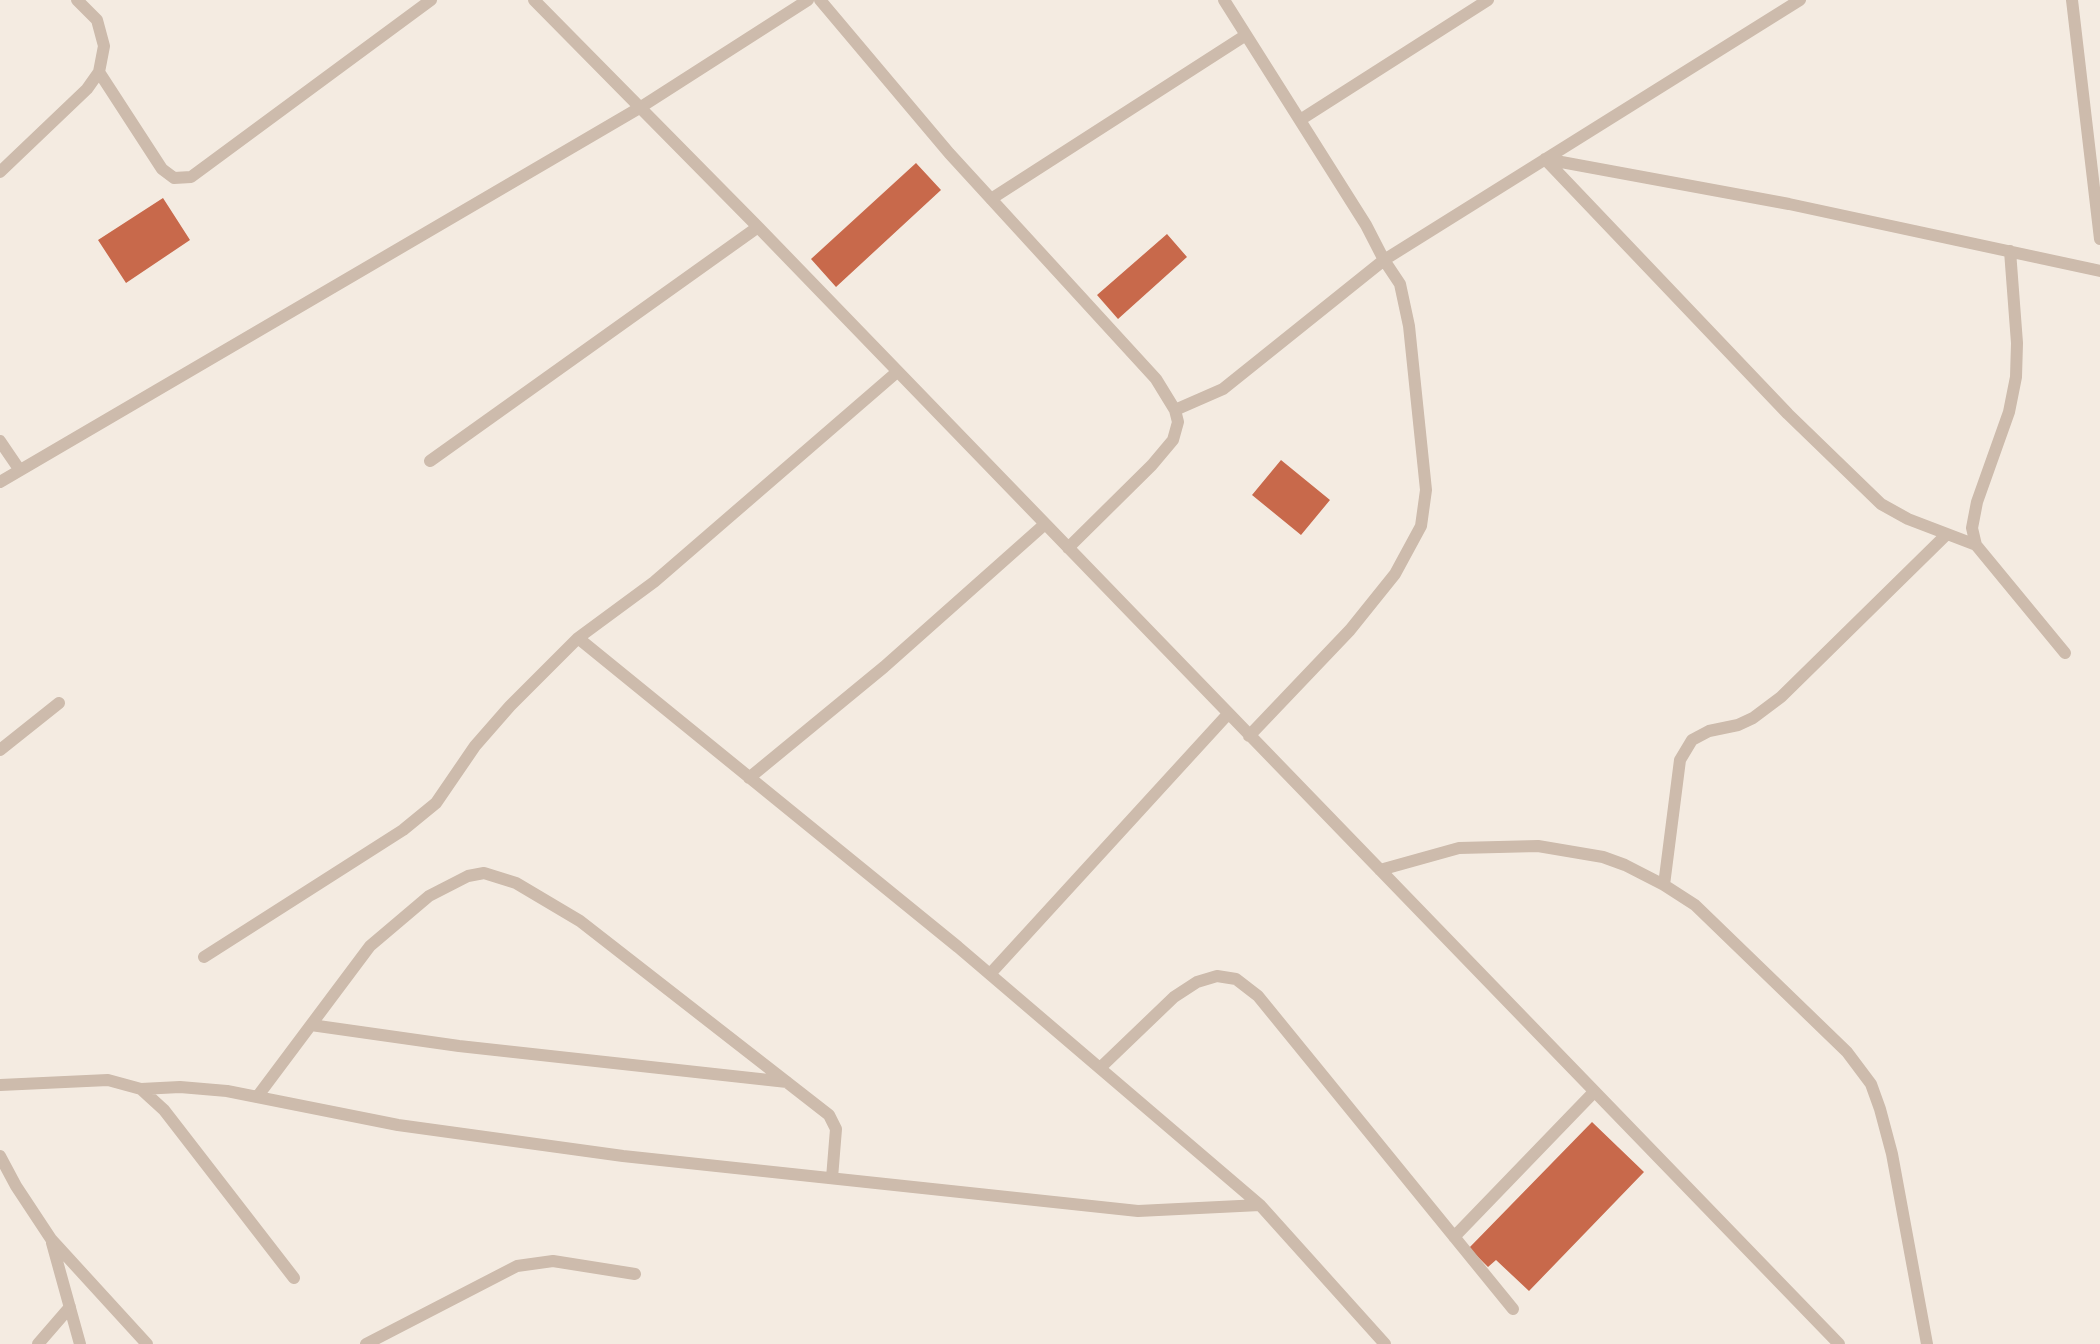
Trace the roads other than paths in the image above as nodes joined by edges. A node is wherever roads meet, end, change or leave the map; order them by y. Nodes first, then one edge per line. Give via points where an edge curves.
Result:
1 (77, 0) edge
2 (431, 0) edge
3 (534, 0) edge
4 (808, 0) edge
5 (820, 0) edge
6 (1224, 0) edge
7 (1488, 0) edge
8 (1800, 0) edge
9 (2072, 0) edge
10 (1246, 36) junction
11 (99, 72) junction
12 (641, 107) junction
13 (1300, 120) junction
14 (1545, 160) junction
15 (0, 172) edge
16 (990, 199) junction
17 (758, 228) junction
18 (2100, 239) edge
19 (2010, 251) junction
20 (1384, 260) junction
21 (2100, 270) edge
22 (897, 372) junction
23 (1176, 410) junction
24 (0, 441) edge
25 (430, 461) dead end
26 (20, 469) junction
27 (0, 482) edge
28 (1045, 524) junction
29 (1947, 534) junction
30 (1976, 545) junction
31 (1068, 548) junction
32 (578, 638) junction
33 (2064, 653) dead end
34 (58, 703) dead end
35 (1228, 714) junction
36 (1249, 736) junction
37 (0, 750) edge
38 (749, 778) junction
39 (1380, 870) junction
40 (1664, 885) junction
41 (204, 957) dead end
42 (990, 974) junction
43 (311, 1025) junction
44 (1100, 1068) junction
45 (786, 1082) junction
46 (0, 1085) edge
47 (141, 1089) junction
48 (1594, 1092) junction
49 (257, 1097) junction
50 (0, 1156) edge
51 (832, 1178) junction
52 (1260, 1205) junction
53 (1454, 1237) junction
54 (51, 1239) junction
55 (635, 1274) dead end
56 (294, 1278) dead end
57 (70, 1307) junction
58 (1513, 1309) dead end
59 (38, 1344) edge
60 (80, 1344) edge
61 (147, 1344) edge
62 (366, 1344) edge
63 (1385, 1344) edge
64 (1839, 1344) edge
65 (1927, 1344) edge

1 - 11 street via 97,20 104,46
2 - 11 street via 192,177 174,178 162,170
3 - 12 street
4 - 12 street
5 - 16 street
6 - 10 street
7 - 13 street
8 - 14 street
9 - 18 street
10 - 13 street
10 - 16 street
11 - 15 street via 87,89
12 - 17 street
12 - 26 street
13 - 20 street via 1366,225
14 - 19 street via 1789,204
14 - 20 street
14 - 29 street via 1788,414 1881,504
16 - 23 street via 1156,379
17 - 22 street
17 - 25 street
19 - 21 street
19 - 30 street via 2017,343 2016,377 1999,446 1978,502 1972,528
20 - 23 street via 1223,389
20 - 36 street via 1400,284 1409,326 1426,490 1421,526 1395,574 1350,630
22 - 28 street
22 - 32 street via 654,582
23 - 31 street via 1178,422 1173,440
24 - 26 street
26 - 27 street
28 - 31 street
28 - 38 street via 884,667
29 - 30 street
29 - 40 street via 1781,697 1753,718 1709,731 1692,740 1680,760
30 - 33 street
31 - 35 street
32 - 38 street
32 - 41 street via 475,746 436,803 403,830
34 - 37 street
35 - 36 street
35 - 42 street
36 - 39 street
38 - 42 street
39 - 40 street via 1458,848 1538,846 1603,857
39 - 48 street
40 - 65 street via 1695,905 1847,1052 1871,1084 1892,1154
42 - 44 street
43 - 45 street via 459,1046
43 - 45 street via 370,946 392,926 429,896 468,876 484,873 516,883 580,921
43 - 49 street
44 - 52 street
44 - 53 street via 1174,997 1197,982 1217,976 1236,979 1258,996
45 - 51 street via 829,1114 836,1129
46 - 47 street via 108,1080
47 - 49 street via 180,1087
47 - 56 street via 164,1110
48 - 53 street
48 - 64 street
49 - 51 street via 398,1125 623,1156
50 - 54 street
51 - 52 street via 1138,1211
52 - 63 street
53 - 58 street
54 - 57 street
54 - 61 street
55 - 62 street via 552,1261 517,1266
57 - 59 street
57 - 60 street

